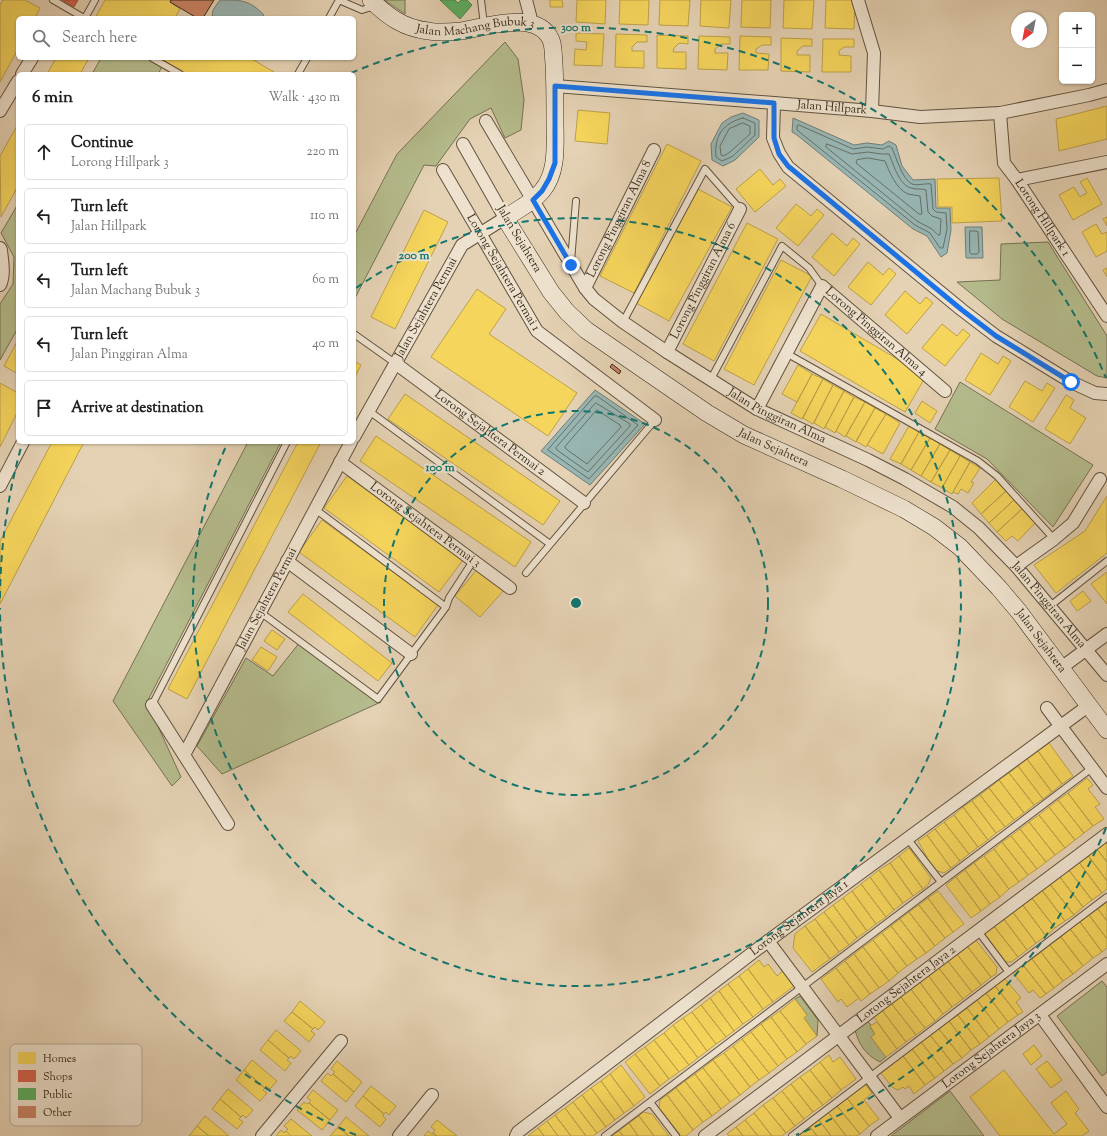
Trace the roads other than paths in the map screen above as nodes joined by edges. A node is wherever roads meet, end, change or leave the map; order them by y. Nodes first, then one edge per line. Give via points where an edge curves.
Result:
1 (54, 0) edge
2 (95, 0) edge
3 (481, 0) edge
4 (526, 0) edge
5 (858, 0) edge
6 (374, 3) edge
7 (81, 16) edge
8 (85, 16) edge
9 (330, 16) edge
10 (532, 23) junction
11 (484, 27) junction
12 (31, 60) edge
13 (156, 60) edge
14 (306, 60) edge
15 (23, 72) edge
16 (176, 72) edge
17 (299, 72) edge
18 (16, 84) edge
19 (555, 86) junction
20 (1107, 90) edge
21 (774, 103) junction
22 (0, 111) edge
23 (872, 111) junction
24 (1000, 113) junction
25 (486, 121) dead end
26 (463, 144) dead end
27 (654, 150) dead end
28 (1107, 162) edge
29 (443, 170) dead end
30 (1017, 180) junction
31 (533, 200) junction
32 (576, 201) dead end
33 (740, 209) joint
34 (505, 218) junction
35 (481, 234) junction
36 (0, 248) edge
37 (571, 265) junction
38 (0, 284) edge
39 (822, 286) junction
40 (584, 288) junction
41 (1107, 316) edge
42 (623, 322) junction
43 (356, 335) edge
44 (667, 352) junction
45 (786, 353) junction
46 (395, 363) junction
47 (711, 379) junction
48 (945, 391) dead end
49 (1107, 394) edge
50 (757, 409) junction
51 (369, 411) junction
52 (656, 420) joint
53 (356, 434) edge
54 (22, 444) edge
55 (287, 444) edge
56 (350, 444) edge
57 (340, 462) junction
58 (1100, 480) dead end
59 (0, 486) edge
60 (584, 503) junction
61 (315, 510) junction
62 (1054, 539) junction
63 (550, 544) junction
64 (287, 561) junction
65 (473, 561) junction
66 (1107, 561) edge
67 (1016, 566) junction
68 (526, 573) dead end
69 (510, 588) dead end
70 (1050, 606) junction
71 (446, 607) junction
72 (260, 612) junction
73 (1107, 634) edge
74 (1087, 649) junction
75 (411, 654) junction
76 (1061, 668) junction
77 (1107, 675) edge
78 (152, 705) joint
79 (1088, 706) junction
80 (1047, 708) dead end
81 (1060, 726) junction
82 (1107, 730) edge
83 (184, 755) junction
84 (1092, 768) junction
85 (1107, 788) edge
86 (228, 824) dead end
87 (1107, 834) edge
88 (907, 838) junction
89 (941, 882) junction
90 (1107, 897) edge
91 (978, 931) junction
92 (768, 941) junction
93 (1107, 964) edge
94 (1008, 971) junction
95 (802, 987) junction
96 (1040, 1015) junction
97 (838, 1036) junction
98 (341, 1041) dead end
99 (869, 1077) junction
100 (432, 1095) dead end
101 (650, 1102) junction
102 (1107, 1107) edge
103 (900, 1118) junction
104 (262, 1136) edge
105 (399, 1136) edge
106 (516, 1136) edge
107 (605, 1136) edge
108 (676, 1136) edge
109 (705, 1136) edge
110 (792, 1136) edge
111 (877, 1136) edge

1 - 7 lane
2 - 8 lane
3 - 11 lane
4 - 10 street
5 - 23 street via 874,53
6 - 9 lane via 362,10 339,0
6 - 11 main road, Jalan Machang Bubuk 3 via 398,23 414,29 444,32
10 - 11 main road, Jalan Machang Bubuk 3 via 513,22
10 - 19 main road, Jalan Machang Bubuk 3 via 550,39
12 - 15 street
13 - 16 lane
14 - 17 lane
18 - 22 street
19 - 21 street, Jalan Hillpark
19 - 31 main road, Jalan Machang Bubuk 3 via 555,163 542,191
20 - 24 street, Jalan Hillpark
21 - 23 street, Jalan Hillpark
21 - 49 street via 774,138 779,154 788,166 996,336 1071,382 1095,393
23 - 24 street, Jalan Hillpark via 920,117
24 - 30 street, Lorong Hillpark 1 via 1004,163
25 - 31 street, Jalan Pinggiran Alma
26 - 34 street, Jalan Sejahtera
27 - 40 street, Lorong Pinggiran Alma 8
28 - 30 street
29 - 35 street, Lorong Sejahtera Permai 1
30 - 41 street, Lorong Hillpark 1
31 - 34 main road, Jalan Machang Bubuk 3
31 - 37 street, Jalan Pinggiran Alma
32 - 37 lane
33 - 42 lane via 705,169
33 - 44 street, Lorong Pinggiran Alma 6
34 - 35 street, Jalan Sejahtera Permai
34 - 76 main road, Jalan Sejahtera via 551,292 586,330 707,414 744,435 904,509 934,527 960,547 999,588
35 - 46 street, Jalan Sejahtera Permai via 462,245
35 - 52 street, Lorong Sejahtera Permai 1 via 538,331
36 - 38 street via 3,265
37 - 40 street, Jalan Pinggiran Alma
39 - 45 street, Lorong Pinggiran Alma 4
39 - 47 lane via 809,268 782,246
39 - 48 street, Lorong Pinggiran Alma 4
40 - 42 street, Jalan Pinggiran Alma
42 - 44 street, Jalan Pinggiran Alma
43 - 46 lane
44 - 47 street, Jalan Pinggiran Alma
45 - 50 street, Lorong Pinggiran Alma 4
45 - 62 lane via 978,461 997,476
46 - 51 street, Jalan Sejahtera Permai
46 - 60 street, Lorong Sejahtera Permai 2
47 - 50 street, Jalan Pinggiran Alma
50 - 67 street, Jalan Pinggiran Alma via 868,460 953,507 979,528
51 - 53 street, Jalan Sejahtera Permai
51 - 63 lane
52 - 60 lane
54 - 59 street
55 - 78 lane
56 - 57 street, Jalan Sejahtera Permai
57 - 61 street, Jalan Sejahtera Permai
57 - 65 street, Lorong Sejahtera Permai 3
58 - 62 street via 1073,523
60 - 63 lane
61 - 64 street, Jalan Sejahtera Permai
61 - 71 lane
62 - 67 street
63 - 68 lane
64 - 72 street, Jalan Sejahtera Permai
64 - 75 street
65 - 69 street, Lorong Sejahtera Permai 3
65 - 71 lane via 448,598
66 - 70 lane
67 - 70 street, Jalan Pinggiran Alma
70 - 74 street, Jalan Pinggiran Alma
71 - 75 lane
72 - 75 lane via 378,699
72 - 83 street, Jalan Sejahtera Permai
73 - 74 street
74 - 76 street
74 - 77 street, Jalan Pinggiran Alma
76 - 79 main road, Jalan Sejahtera
78 - 83 street
79 - 81 street, Lorong Sejahtera Jaya 1
79 - 82 main road, Jalan Sejahtera
80 - 81 street
81 - 84 street
81 - 88 street, Lorong Sejahtera Jaya 1
83 - 86 street
84 - 85 street
84 - 89 lane
87 - 91 street, Lorong Sejahtera Jaya 2
88 - 89 lane
88 - 92 street, Lorong Sejahtera Jaya 1
89 - 95 lane
90 - 94 lane
91 - 94 lane
91 - 97 street, Lorong Sejahtera Jaya 2
92 - 95 street
92 - 106 street, Lorong Sejahtera Jaya 1
93 - 96 street, Lorong Sejahtera Jaya 3
94 - 99 lane
95 - 97 street
95 - 101 lane
96 - 102 street
96 - 103 street, Lorong Sejahtera Jaya 3
97 - 99 street
97 - 109 street, Lorong Sejahtera Jaya 2
98 - 104 street
99 - 103 street
99 - 110 lane
100 - 105 street
101 - 107 lane
101 - 108 lane
103 - 111 street, Lorong Sejahtera Jaya 3

